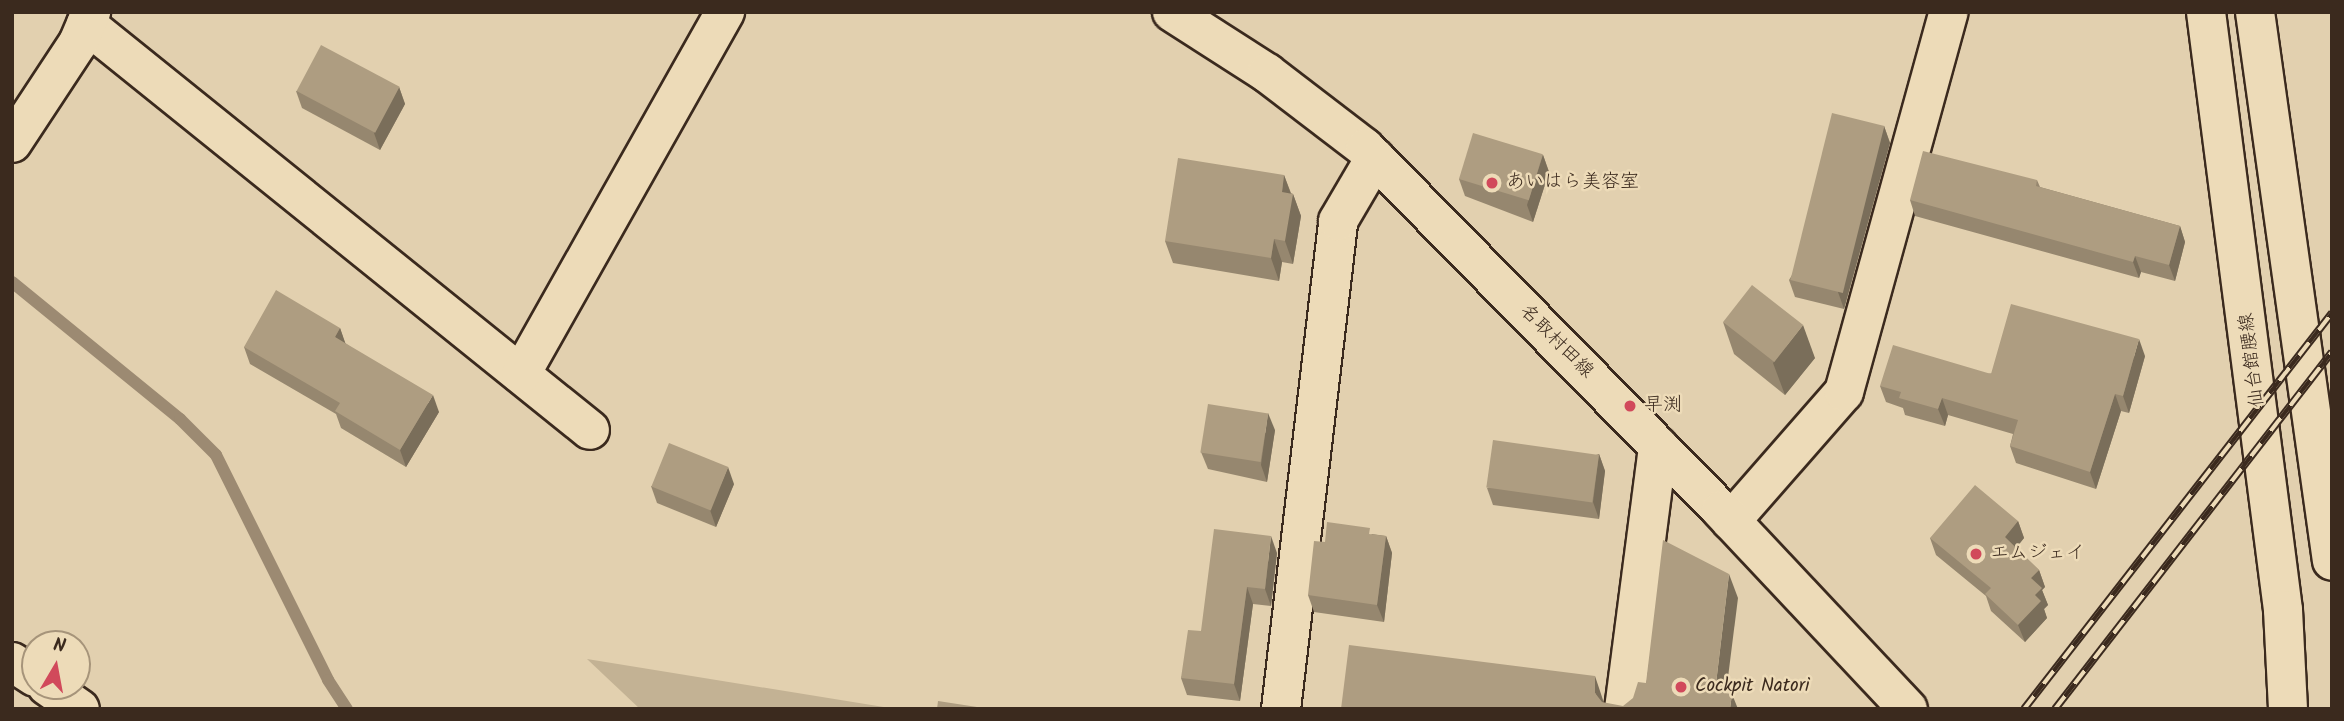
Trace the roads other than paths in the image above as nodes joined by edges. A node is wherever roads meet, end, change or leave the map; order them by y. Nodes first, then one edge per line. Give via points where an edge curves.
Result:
1 (725, 12) edge
2 (1172, 12) edge
3 (1949, 12) edge
4 (2206, 12) edge
5 (2255, 12) edge
6 (89, 18) edge
7 (12, 143) edge
8 (1375, 158) junction
9 (521, 374) junction
10 (590, 430) dead end
11 (1658, 446) junction
12 (1731, 521) junction
13 (2332, 561) edge
14 (1281, 709) edge
15 (1624, 709) edge
16 (1908, 709) edge
17 (2288, 709) edge

1 - 9 street
2 - 8 street, 名取村田線 via 1267,73
3 - 12 street via 1844,392
4 - 17 street, 仙台館腰線 via 2281,597
5 - 13 street
6 - 7 street
6 - 9 street
8 - 11 street, 名取村田線
8 - 14 street via 1338,221
9 - 10 street
11 - 12 street, 名取村田線
11 - 15 street
12 - 16 street, 名取村田線

